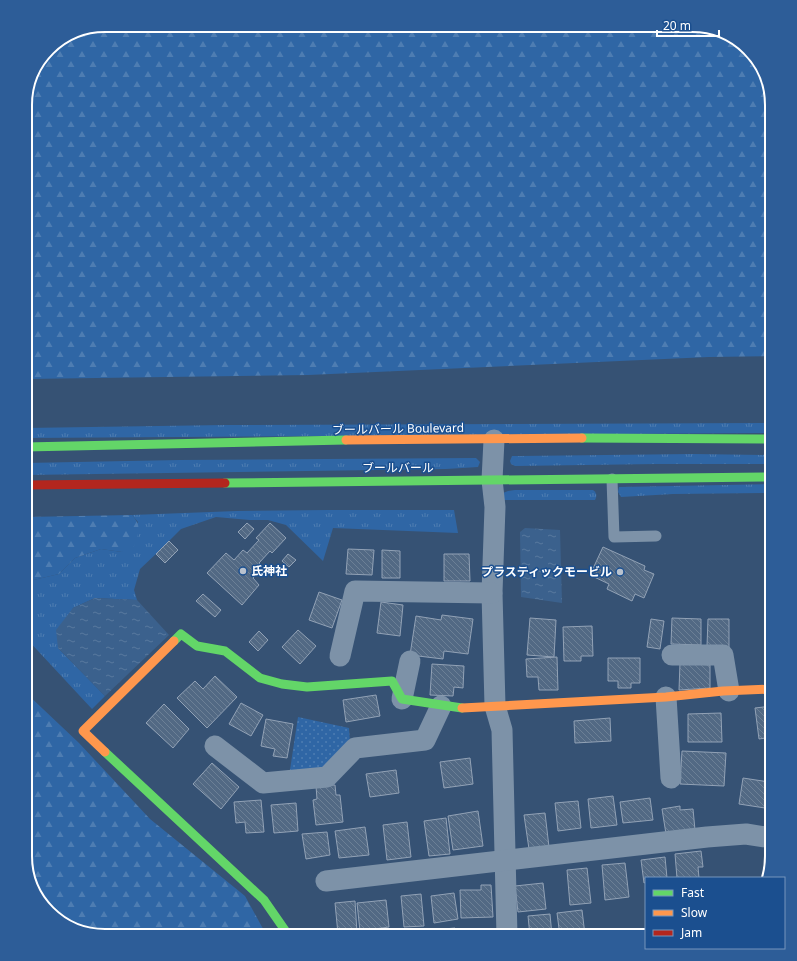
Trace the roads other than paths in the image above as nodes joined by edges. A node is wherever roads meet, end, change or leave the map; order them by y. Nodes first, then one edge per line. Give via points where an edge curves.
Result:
1 (765, 439) edge
2 (494, 440) junction
3 (32, 447) edge
4 (765, 477) edge
5 (612, 479) junction
6 (492, 480) junction
7 (32, 484) edge
8 (656, 536) dead end
9 (492, 593) junction
10 (672, 655) dead end
11 (340, 656) dead end
12 (410, 661) dead end
13 (765, 689) edge
14 (729, 691) junction
15 (666, 697) junction
16 (402, 699) junction
17 (441, 706) junction
18 (495, 706) junction
19 (215, 746) dead end
20 (671, 778) dead end
21 (765, 837) edge
22 (505, 861) junction
23 (326, 881) dead end
24 (284, 929) edge
25 (507, 929) edge

1 - 2 street, ブールバール Boulevard
2 - 3 street, ブールバール Boulevard
2 - 6 street
4 - 5 street, ブールバール
5 - 6 street, ブールバール
5 - 8 lane via 614,537
6 - 7 street, ブールバール
6 - 9 street via 495,507
9 - 11 street via 355,591
9 - 18 street
10 - 14 street via 723,655
12 - 16 street
13 - 14 street
14 - 15 street
15 - 18 street
15 - 20 street
16 - 17 street
16 - 24 street via 392,681 307,687 260,678 225,652 197,646 181,634 83,731 264,900
17 - 18 street
17 - 19 street via 425,740 355,748 327,777 263,783
18 - 22 street via 502,730
21 - 22 street via 746,834 707,837
22 - 23 street
22 - 25 street

